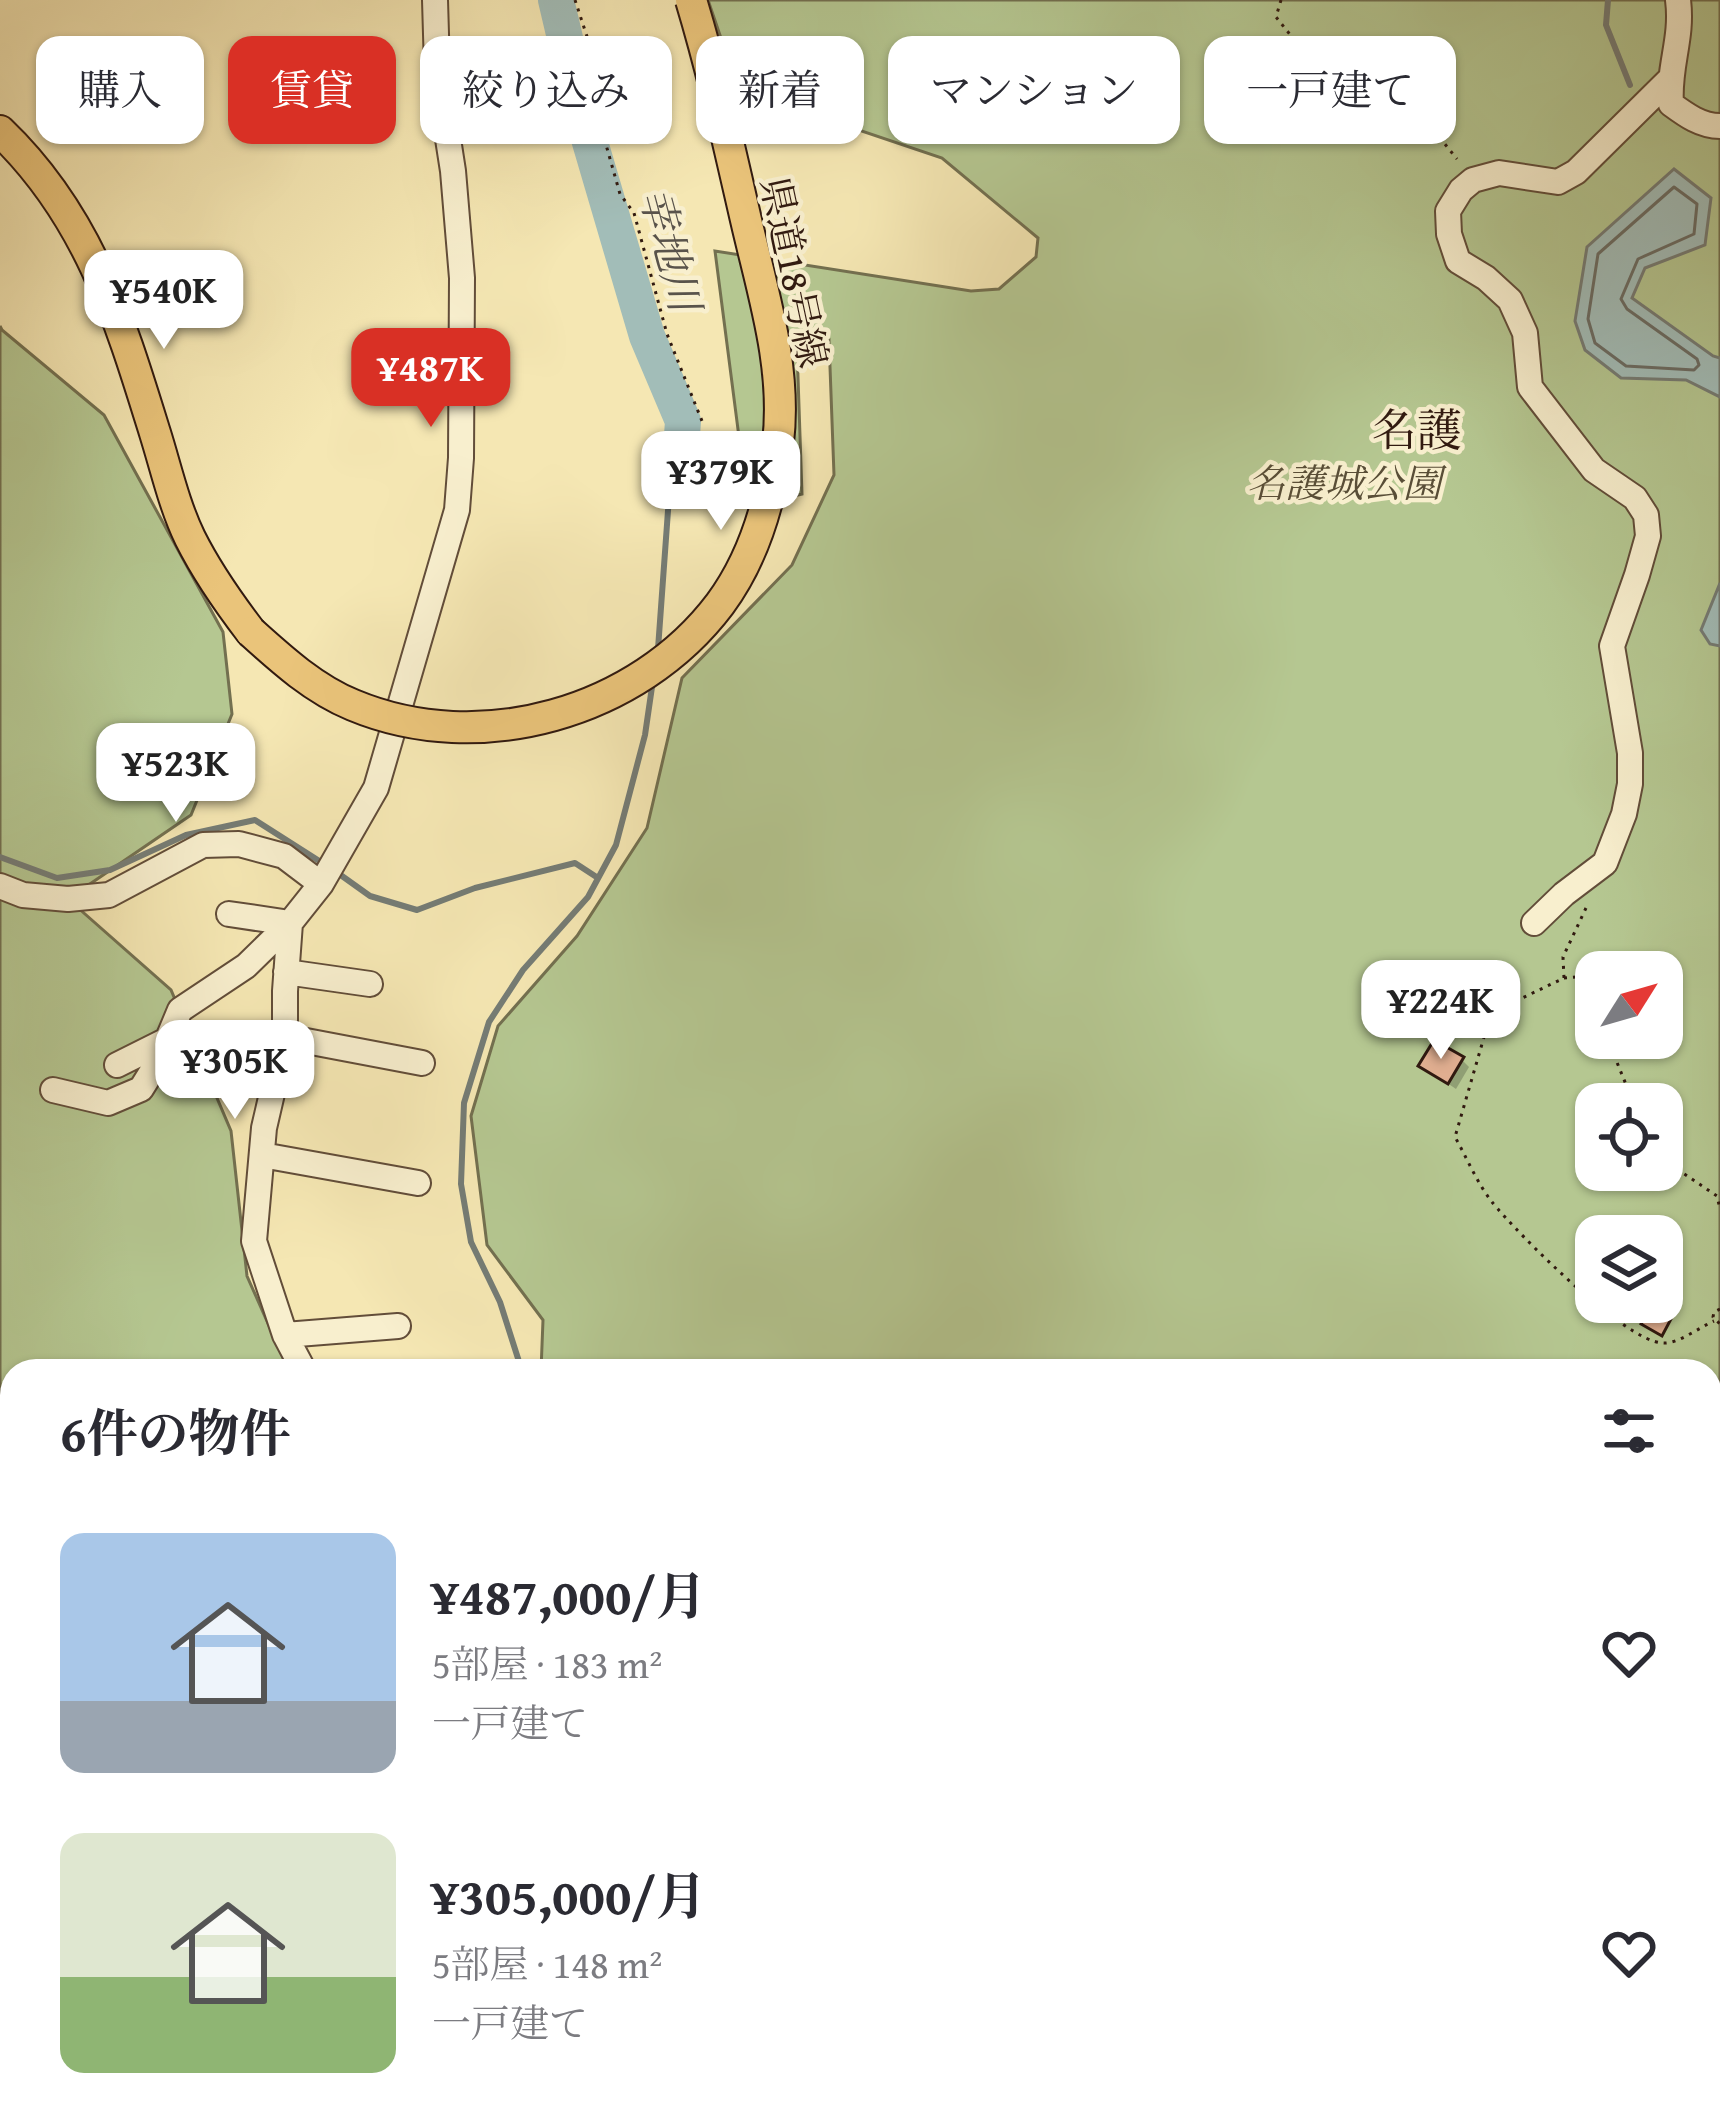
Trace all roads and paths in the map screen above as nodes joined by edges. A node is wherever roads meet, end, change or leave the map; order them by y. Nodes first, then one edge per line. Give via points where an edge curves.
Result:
1 (435, 0) edge
2 (575, 0) edge
3 (691, 0) edge
4 (1281, 0) edge
5 (1678, 0) edge
6 (1670, 80) junction
7 (1720, 126) edge
8 (0, 131) edge
9 (1473, 180) junction
10 (702, 421) dead end
11 (1606, 862) junction
12 (322, 882) junction
13 (0, 886) edge
14 (229, 914) dead end
15 (290, 923) junction
16 (1534, 923) dead end
17 (286, 972) junction
18 (1575, 977) edge
19 (1564, 978) junction
20 (370, 984) dead end
21 (285, 1036) junction
22 (167, 1040) junction
23 (422, 1063) dead end
24 (117, 1065) dead end
25 (53, 1090) dead end
26 (262, 1155) junction
27 (1683, 1173) edge
28 (418, 1183) dead end
29 (1720, 1209) edge
30 (1720, 1309) edge
31 (1717, 1323) edge
32 (398, 1326) dead end
33 (286, 1335) junction
34 (298, 1359) edge

1 - 12 street via 460,255 457,510 376,788
2 - 10 path via 598,70 596,106 620,194 634,213 667,334
3 - 8 main road, 県道18号線, bridge via 780,381 768,498 722,602 676,650 617,690 537,720 465,728 358,707 251,632 189,535 92,255
4 - 9 path via 1276,17 1296,42 1398,91
5 - 6 street
6 - 7 street via 1672,104
6 - 9 street via 1558,182 1499,173
9 - 11 street via 1448,211 1458,261 1510,300 1525,333 1530,387 1594,470 1646,515 1648,536 1612,646 1630,784
11 - 16 street
11 - 19 path via 1563,957
12 - 13 street via 284,856 239,844 203,845 109,895 68,899
12 - 15 street
14 - 15 street
15 - 17 street
15 - 22 street via 246,966 180,1010
17 - 20 street
17 - 21 street
18 - 19 path
19 - 31 path via 1491,1012 1455,1137 1489,1199 1575,1287 1624,1324 1666,1344
21 - 23 street
21 - 26 street
22 - 24 street
22 - 25 street via 141,1089 108,1102
26 - 28 street
26 - 33 street via 254,1241
27 - 29 path via 1717,1196
30 - 31 path
32 - 33 street
33 - 34 street

